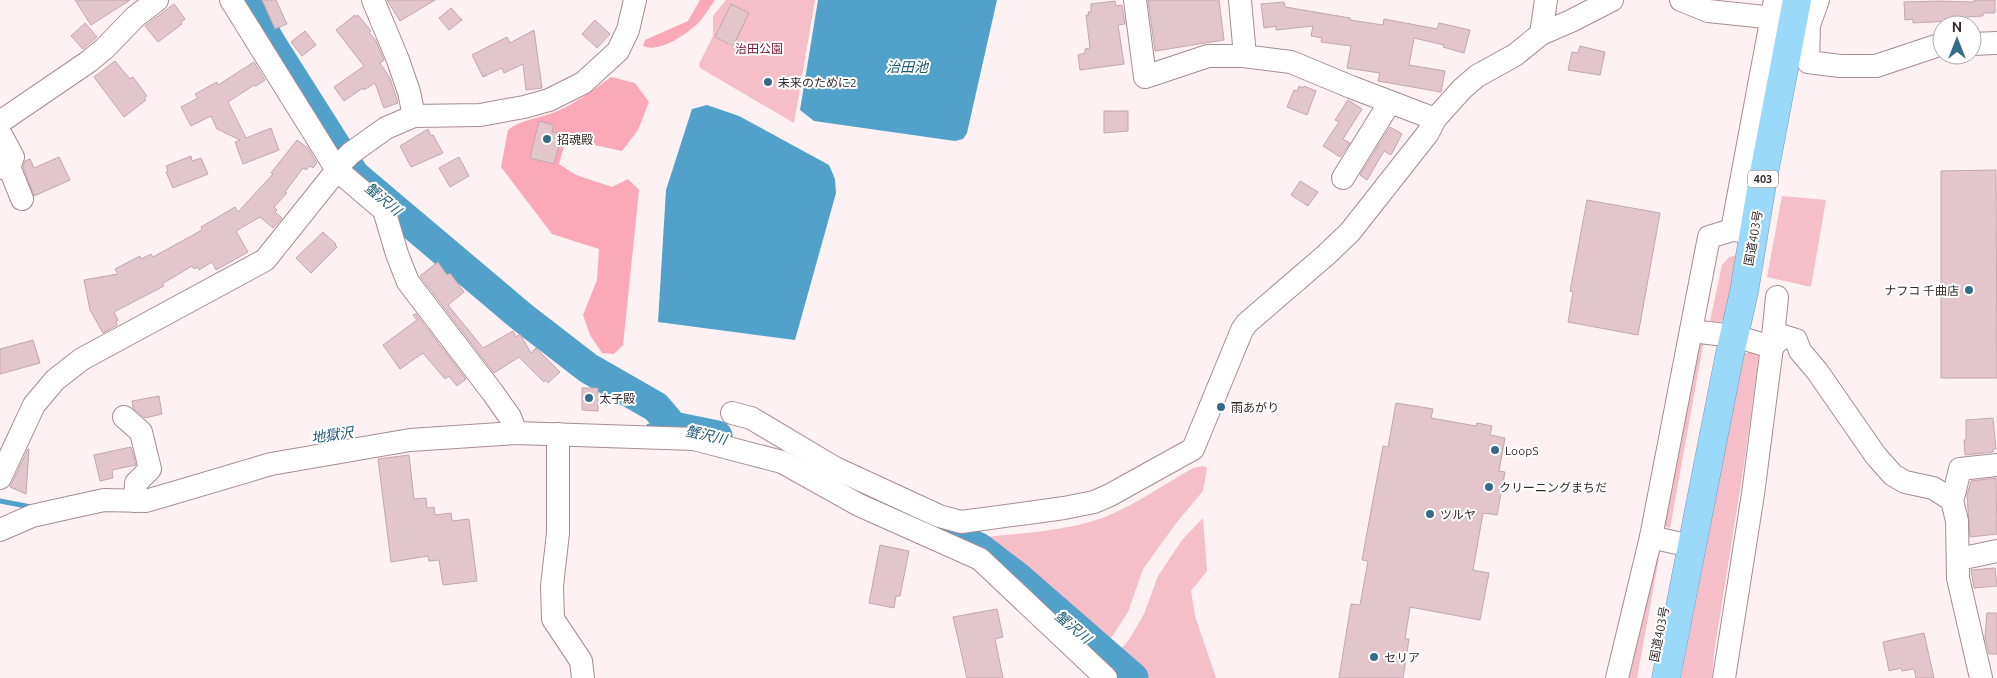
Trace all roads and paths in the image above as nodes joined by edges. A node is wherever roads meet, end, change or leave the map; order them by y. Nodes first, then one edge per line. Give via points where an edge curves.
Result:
1 (157, 0) edge
2 (231, 0) edge
3 (373, 0) edge
4 (635, 0) edge
5 (1135, 0) edge
6 (1240, 0) edge
7 (1546, 0) edge
8 (1612, 0) edge
9 (1681, 0) edge
10 (1818, 0) edge
11 (1790, 12) edge
12 (1541, 34) junction
13 (1997, 43) edge
14 (1982, 44) edge
15 (1932, 47) edge
16 (1244, 56) junction
17 (1390, 102) junction
18 (414, 116) junction
19 (1435, 119) junction
20 (0, 122) edge
21 (0, 133) edge
22 (343, 163) junction
23 (4, 166) edge
24 (1343, 178) dead end
25 (22, 199) dead end
26 (1743, 231) junction
27 (1776, 297) dead end
28 (1691, 331) junction
29 (1731, 347) junction
30 (1772, 347) junction
31 (732, 413) dead end
32 (124, 416) dead end
33 (514, 427) junction
34 (558, 434) junction
35 (1997, 465) edge
36 (0, 478) edge
37 (1949, 497) junction
38 (135, 501) junction
39 (0, 530) edge
40 (1664, 540) junction
41 (1997, 551) edge
42 (1959, 559) junction
43 (583, 678) edge
44 (1106, 678) edge
45 (1617, 678) edge
46 (1651, 678) edge
47 (1666, 678) edge
48 (1724, 678) edge
49 (1981, 678) edge

1 - 20 street via 88,62
2 - 22 street
3 - 18 street via 398,60
4 - 18 street via 628,30 618,51 583,83 549,100 524,107 480,115
5 - 16 street via 1144,77 1208,56
6 - 16 street
7 - 12 street
8 - 12 street
9 - 11 street via 1708,11
10 - 11 street
11 - 15 street via 1808,62 1876,66
11 - 26 highway, 国道403号 / 403
12 - 19 street via 1515,55 1462,88
13 - 14 street
16 - 17 street via 1292,62
17 - 19 street
17 - 24 street
18 - 22 street via 386,128
19 - 31 street via 1428,133 1350,232 1247,323 1193,449 1094,502 961,522 939,516 837,469 751,418
21 - 23 street via 13,157
22 - 33 street via 384,210 408,282
22 - 36 street via 265,260 82,359 55,380 34,405
23 - 25 street
26 - 28 street via 1709,237
26 - 29 highway, 国道403号 / 403
27 - 30 street
28 - 29 street
28 - 40 street
29 - 30 street
29 - 40 highway, 国道403号 / 403
29 - 47 highway, 国道403号 / 403
30 - 37 street via 1783,336 1796,340 1800,351 1893,475 1905,482 1933,488
30 - 48 street
32 - 38 street via 141,432 150,469 136,483
33 - 34 street
33 - 38 street via 410,440 271,464 146,501
34 - 43 street via 558,534 552,586 553,619 581,661
34 - 44 street via 694,439 782,462 859,505 980,559
35 - 37 street via 1960,469 1954,494
37 - 42 street via 1957,521
38 - 39 street via 104,500 32,516
40 - 45 street
40 - 46 highway, 国道403号 / 403
41 - 42 street
42 - 49 street via 1958,578

